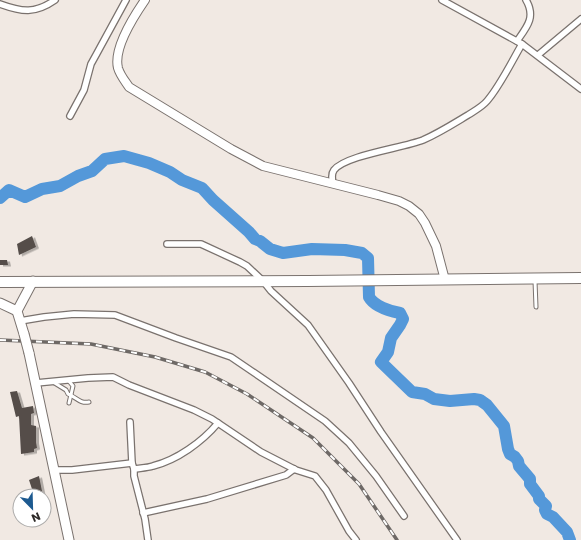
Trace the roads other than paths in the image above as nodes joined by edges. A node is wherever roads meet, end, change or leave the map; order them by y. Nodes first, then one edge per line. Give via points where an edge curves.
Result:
1 (55, 0) edge
2 (126, 0) edge
3 (145, 0) edge
4 (442, 0) edge
5 (526, 0) edge
6 (0, 4) edge
7 (581, 19) edge
8 (520, 42) junction
9 (538, 55) junction
10 (581, 89) edge
11 (70, 116) dead end
12 (333, 184) junction
13 (167, 244) dead end
14 (581, 278) edge
15 (535, 279) junction
16 (445, 280) junction
17 (32, 281) junction
18 (263, 281) junction
19 (0, 282) edge
20 (0, 304) edge
21 (536, 307) dead end
22 (17, 311) junction
23 (20, 322) junction
24 (68, 380) junction
25 (52, 381) junction
26 (36, 383) junction
27 (71, 395) junction
28 (89, 402) dead end
29 (69, 403) dead end
30 (130, 422) dead end
31 (218, 423) junction
32 (133, 466) junction
33 (294, 469) junction
34 (54, 470) junction
35 (143, 513) junction
36 (404, 516) dead end
37 (69, 540) edge
38 (148, 540) edge
39 (356, 540) edge
40 (457, 540) edge

1 - 6 street via 30,11
2 - 11 street via 96,55 84,90
3 - 12 main road via 125,35 117,62 122,78 130,86 252,161
4 - 8 street
5 - 8 street via 531,11 530,18
7 - 9 street
8 - 9 street
8 - 12 street via 484,104 450,127 422,140 345,162 333,172
9 - 10 street
12 - 16 main road via 399,201 419,214 436,246
13 - 18 street via 201,244 247,266
14 - 15 highway
15 - 16 highway
15 - 21 lane
16 - 18 highway
17 - 18 highway
17 - 19 highway
17 - 22 main road
18 - 40 street via 308,325
20 - 22 main road
22 - 23 main road
23 - 26 main road, bridge
23 - 36 street via 74,314 115,315 231,357 325,421 349,443
24 - 25 street
24 - 27 lane via 73,386
24 - 31 street via 112,377 194,410
25 - 26 street
25 - 27 lane
26 - 34 main road
27 - 28 lane via 77,400
27 - 29 lane
30 - 32 street
31 - 32 street via 196,444 175,457 152,467
31 - 33 street via 261,452
32 - 34 street
32 - 35 street
33 - 35 street via 286,475 207,499
33 - 39 street via 315,476
34 - 37 main road
35 - 38 street

